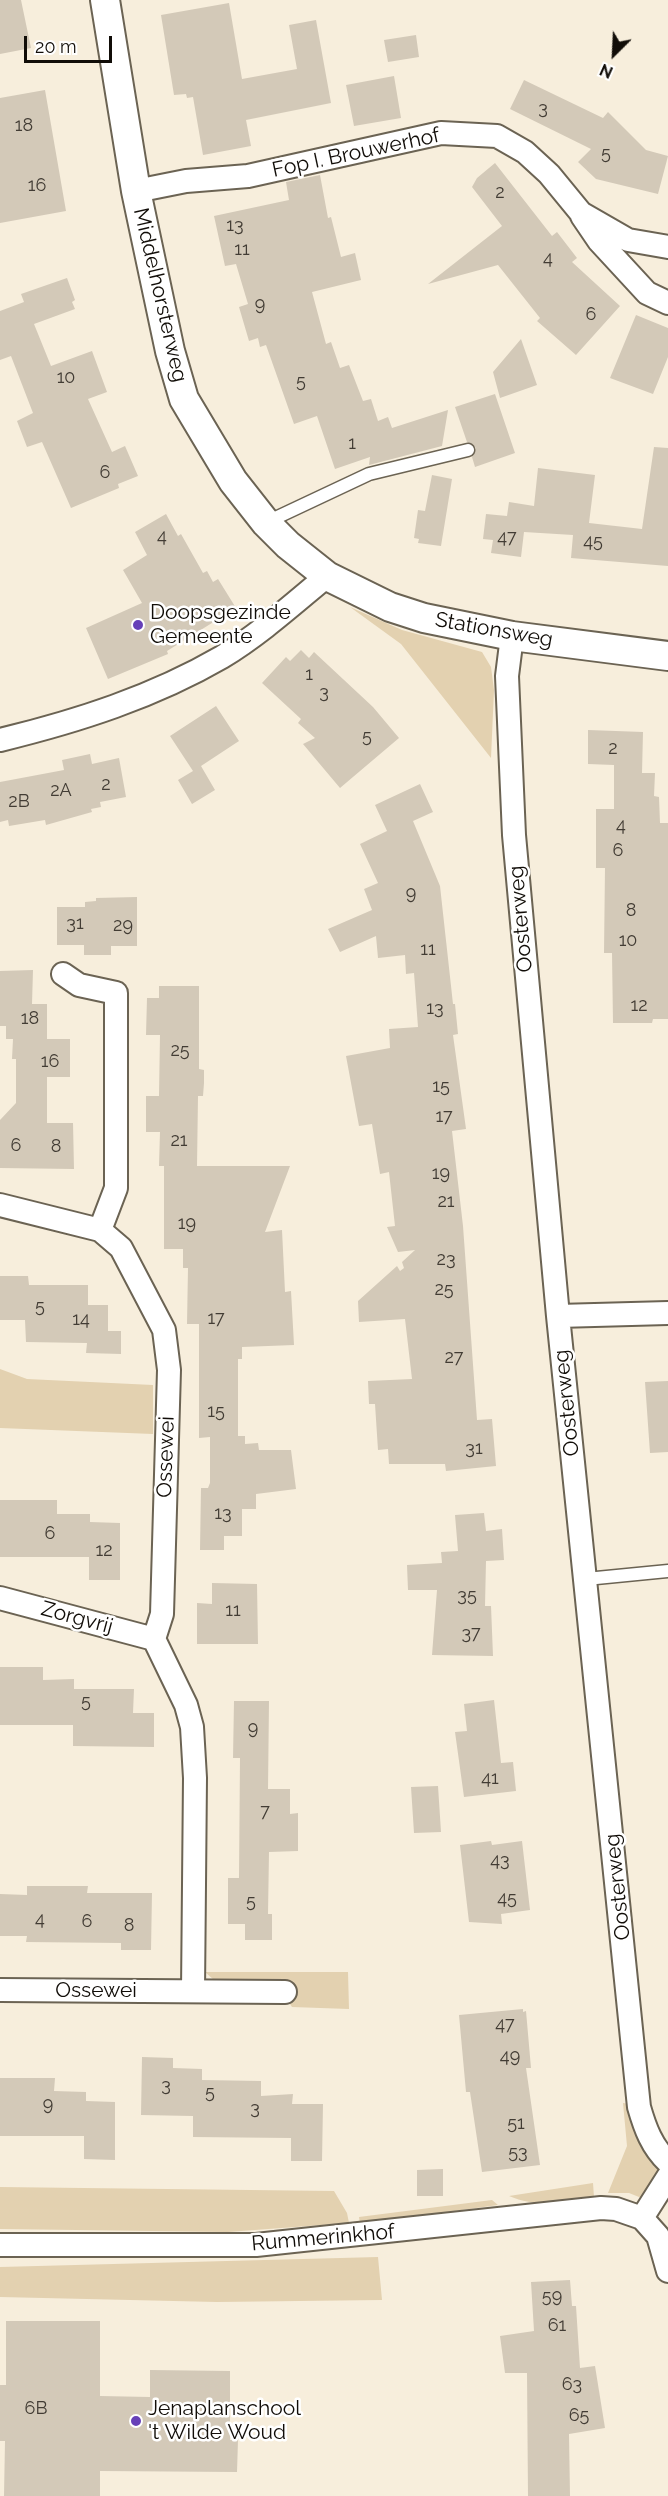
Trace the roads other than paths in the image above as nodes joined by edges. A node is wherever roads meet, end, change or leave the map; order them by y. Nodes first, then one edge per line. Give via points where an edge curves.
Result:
1 (105, 0) edge
2 (136, 191) junction
3 (581, 213) junction
4 (668, 247) edge
5 (668, 303) edge
6 (468, 450) dead end
7 (266, 523) junction
8 (327, 576) junction
9 (512, 636) junction
10 (668, 656) edge
11 (0, 740) edge
12 (63, 974) dead end
13 (0, 1205) edge
14 (100, 1230) junction
15 (668, 1313) edge
16 (558, 1316) junction
17 (668, 1571) edge
18 (586, 1579) junction
19 (0, 1598) edge
20 (154, 1639) junction
21 (0, 1990) edge
22 (193, 1991) junction
23 (285, 1992) dead end
24 (668, 2162) edge
25 (668, 2177) edge
26 (642, 2218) junction
27 (0, 2245) edge
28 (668, 2271) edge

1 - 2 street, Middelhorsterweg
2 - 3 street, Fop I. Brouwerhof via 186,181 248,176 441,133 467,133 497,136 525,152
2 - 7 street, Middelhorsterweg via 184,399 233,481
3 - 4 street, Fop I. Brouwerhof via 628,240
3 - 5 street, Fop I. Brouwerhof via 599,241 647,293
6 - 7 lane via 369,474
7 - 8 street, Middelhorsterweg
8 - 9 street, Stationsweg via 390,607
8 - 11 street via 261,631 183,678 120,706
9 - 10 street, Stationsweg
9 - 16 street, Oosterweg via 507,676 513,835
12 - 14 street via 79,984 116,993 116,1188
13 - 14 street
14 - 20 street, Ossewei via 121,1248 164,1330 169,1370 162,1614
15 - 16 street
16 - 18 street, Oosterweg
17 - 18 lane
18 - 24 street, Oosterweg via 639,2107 649,2136
19 - 20 street, Zorgvrij
20 - 22 street via 192,1727
21 - 22 street, Ossewei
22 - 23 street, Ossewei
25 - 26 street
26 - 27 street, Rummerinkhof via 601,2208 256,2245
26 - 28 street via 658,2236

